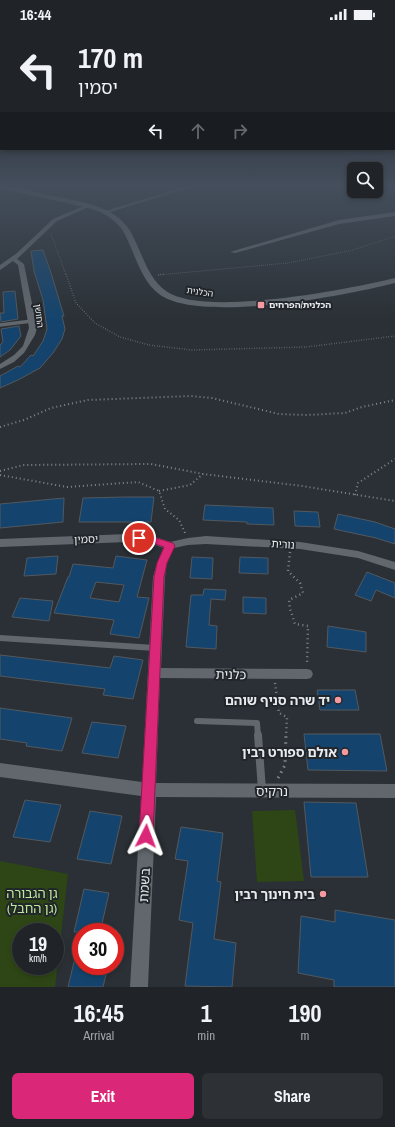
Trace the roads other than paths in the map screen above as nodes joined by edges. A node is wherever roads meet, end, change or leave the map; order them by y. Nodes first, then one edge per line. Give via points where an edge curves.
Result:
1 (43, 230) edge
2 (125, 230) edge
3 (312, 230) edge
4 (233, 252) dead end
5 (13, 259) junction
6 (0, 268) edge
7 (395, 280) edge
8 (32, 321) junction
9 (0, 325) edge
10 (0, 367) edge
11 (0, 543) edge
12 (170, 546) junction
13 (395, 566) edge
14 (0, 638) edge
15 (156, 648) junction
16 (154, 673) junction
17 (307, 674) road end
18 (197, 721) dead end
19 (0, 770) edge
20 (149, 790) junction
21 (267, 791) junction
22 (395, 791) edge
23 (139, 987) edge

1 - 5 street
2 - 7 street, הכלנית via 149,276 163,293 187,302 231,305 322,295
3 - 4 street
5 - 6 street
5 - 8 street, החושן via 21,264
8 - 9 lane
8 - 10 street, החושן via 32,334 28,345 15,358
11 - 12 street, יסמין via 128,538 150,539
12 - 13 street, נורית via 188,540 291,544 329,548
12 - 15 street, בשמת via 159,577
14 - 15 lane
15 - 16 street, בשמת
16 - 17 street, כלנית
16 - 20 street, בשמת
18 - 21 lane via 257,723
19 - 20 street
20 - 21 street, נרקיס
20 - 23 street, בשמת
21 - 22 street, נרקיס

